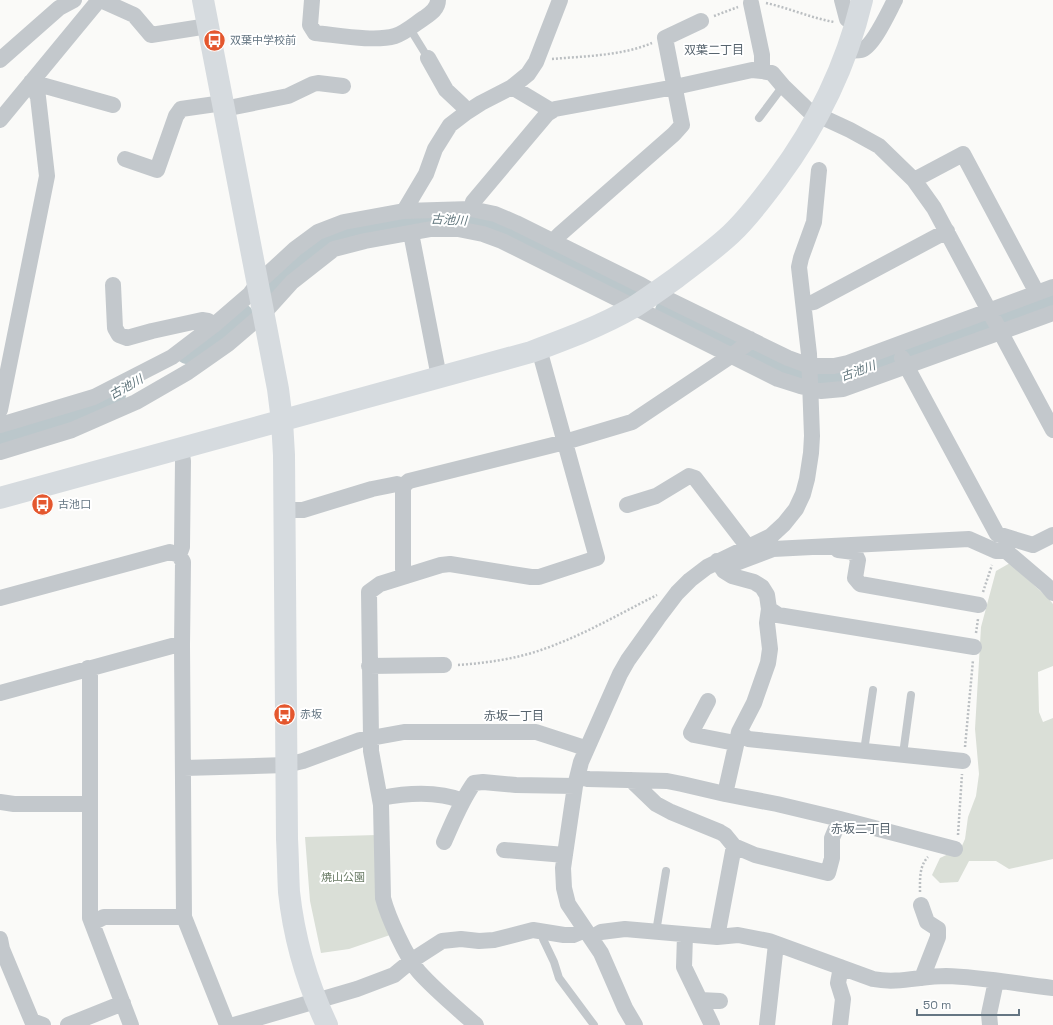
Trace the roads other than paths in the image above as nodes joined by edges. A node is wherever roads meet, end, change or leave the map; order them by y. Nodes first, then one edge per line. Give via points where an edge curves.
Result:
1 (74, 0) edge
2 (99, 0) edge
3 (103, 0) edge
4 (203, 0) edge
5 (312, 0) edge
6 (438, 0) edge
7 (560, 0) edge
8 (842, 0) edge
9 (862, 0) edge
10 (895, 0) edge
11 (751, 3) road end
12 (701, 21) road end
13 (852, 21) junction
14 (208, 26) junction
15 (412, 32) dead end
16 (848, 50) junction
17 (428, 58) joint
18 (0, 60) edge
19 (762, 71) junction
20 (31, 82) junction
21 (343, 86) dead end
22 (783, 86) junction
23 (512, 87) junction
24 (675, 87) junction
25 (113, 105) dead end
26 (223, 106) junction
27 (552, 111) junction
28 (467, 112) junction
29 (819, 116) junction
30 (759, 118) dead end
31 (0, 120) edge
32 (125, 159) dead end
33 (819, 170) dead end
34 (914, 180) junction
35 (471, 209) junction
36 (404, 211) junction
37 (947, 232) junction
38 (411, 233) junction
39 (548, 241) junction
40 (531, 255) junction
41 (258, 283) junction
42 (113, 285) dead end
43 (1053, 287) edge
44 (655, 293) junction
45 (1038, 293) junction
46 (804, 304) junction
47 (633, 307) junction
48 (264, 313) junction
49 (1053, 313) edge
50 (995, 321) junction
51 (214, 325) junction
52 (749, 341) junction
53 (6, 344) edge
54 (539, 349) junction
55 (733, 355) junction
56 (901, 356) junction
57 (439, 377) junction
58 (810, 378) junction
59 (0, 410) edge
60 (282, 421) junction
61 (0, 425) edge
62 (1053, 430) edge
63 (565, 442) junction
64 (181, 449) junction
65 (0, 452) edge
66 (403, 486) junction
67 (0, 498) edge
68 (627, 505) dead end
69 (285, 510) junction
70 (1053, 534) edge
71 (819, 546) junction
72 (748, 547) junction
73 (179, 555) junction
74 (720, 566) junction
75 (405, 576) junction
76 (1053, 593) edge
77 (0, 598) edge
78 (979, 605) road end
79 (768, 609) junction
80 (182, 645) junction
81 (974, 646) road end
82 (444, 665) road end
83 (370, 666) junction
84 (88, 668) junction
85 (873, 690) dead end
86 (0, 693) edge
87 (911, 695) dead end
88 (708, 701) dead end
89 (371, 738) junction
90 (737, 738) junction
91 (586, 750) junction
92 (864, 751) junction
93 (903, 754) junction
94 (964, 760) road end
95 (286, 765) junction
96 (184, 768) junction
97 (632, 780) junction
98 (577, 781) junction
99 (725, 794) junction
100 (381, 798) junction
101 (463, 801) junction
102 (1, 804) edge
103 (89, 804) junction
104 (840, 818) junction
105 (444, 842) dead end
106 (734, 846) junction
107 (955, 849) road end
108 (504, 850) dead end
109 (565, 855) junction
110 (666, 871) dead end
111 (921, 905) road end
112 (184, 917) junction
113 (92, 922) junction
114 (544, 930) junction
115 (656, 932) junction
116 (588, 934) junction
117 (685, 935) junction
118 (717, 937) junction
119 (0, 939) edge
120 (776, 944) junction
121 (411, 961) junction
122 (842, 967) junction
123 (922, 978) junction
124 (996, 981) junction
125 (1053, 988) edge
126 (700, 1000) junction
127 (720, 1001) dead end
128 (316, 1002) junction
129 (123, 1003) junction
130 (43, 1025) edge
131 (68, 1025) edge
132 (132, 1025) edge
133 (226, 1025) edge
134 (234, 1025) edge
135 (327, 1025) edge
136 (476, 1025) edge
137 (594, 1025) edge
138 (635, 1025) edge
139 (712, 1025) edge
140 (767, 1025) edge
141 (840, 1025) edge
142 (990, 1025) edge

1 - 18 street via 60,8
2 - 20 street
3 - 14 street via 134,15 151,35
4 - 14 street
5 - 6 street via 310,25 315,33 374,38 396,36 405,31 433,12
7 - 23 street via 536,62 528,74
8 - 13 street
9 - 13 street
10 - 16 street via 877,34 867,46 861,50
11 - 19 street via 762,55
12 - 24 street via 665,38
13 - 16 street
14 - 26 street
15 - 17 lane
16 - 29 street
17 - 28 street via 446,90
19 - 22 street via 772,74
19 - 24 street via 752,70
20 - 25 street
20 - 31 street
20 - 53 street via 38,97 47,176
21 - 26 street via 313,84 288,96
22 - 29 street via 809,111
22 - 30 lane
23 - 27 street
23 - 28 street
24 - 27 street
24 - 39 street via 682,125 559,235
26 - 32 street via 180,109 156,170
26 - 41 street
27 - 35 street via 473,202
28 - 36 street via 450,125
29 - 34 street via 878,146
29 - 44 street via 769,190 731,234
33 - 46 street via 814,222 799,267
34 - 37 street
34 - 45 street via 963,154
35 - 36 street
35 - 39 street via 495,214
36 - 41 street via 344,222 318,232
37 - 46 street via 814,302
37 - 50 street
38 - 40 street via 431,229 458,229 483,234
38 - 48 street via 365,240 334,249 292,282
38 - 57 street
39 - 40 street
39 - 44 street
40 - 47 street
41 - 48 street
41 - 51 street via 250,294
42 - 51 street via 115,328 119,335 127,338 202,320
43 - 45 street
44 - 47 street
44 - 52 street
45 - 50 street
46 - 58 street
47 - 54 street via 577,335
47 - 55 street
48 - 60 street
48 - 65 street via 228,344 188,372 136,402 72,430
49 - 50 street
50 - 56 street
50 - 56 street
50 - 62 street
51 - 61 street via 172,357 94,397
52 - 55 street
52 - 58 street via 788,358
53 - 59 street
54 - 57 street
54 - 63 street
55 - 58 street via 778,379
55 - 63 street via 632,422
56 - 58 street via 834,366
56 - 58 street via 843,389 821,390
56 - 70 street via 997,534 1033,545
57 - 60 street
58 - 72 street via 812,453 803,494 796,509 784,524 771,536
60 - 64 street
60 - 69 street
63 - 66 street via 409,481
63 - 75 street via 597,558 539,577 450,564
64 - 67 street
64 - 73 street via 182,547
66 - 69 street via 397,484 372,489 303,510
66 - 75 street
68 - 72 street via 656,496 689,476 694,478
69 - 95 street
71 - 74 street via 773,549 736,563
71 - 76 street via 969,539 996,551 1006,551
71 - 78 street via 854,552 858,560 855,578 860,584
72 - 74 street
73 - 77 street via 170,552
73 - 80 street via 183,562
74 - 79 street via 732,576 762,587 767,594
74 - 91 street via 690,580 677,593 628,660
75 - 83 street via 380,584 369,592
79 - 81 street via 778,615
79 - 90 street via 768,663 754,703
80 - 84 street
80 - 96 street
82 - 83 street
83 - 89 street
84 - 86 street
84 - 103 street
85 - 92 lane
87 - 93 lane
88 - 90 street via 691,733
89 - 91 street via 404,732 536,732
89 - 95 street
89 - 100 street
90 - 92 street
90 - 99 street
91 - 98 street
92 - 93 street
93 - 94 street
95 - 96 street
95 - 128 street via 289,891 296,935
96 - 112 street
97 - 98 street
97 - 99 street via 667,781
97 - 106 street via 656,804 720,832
98 - 101 street via 516,786 474,783
98 - 109 street
99 - 104 street
100 - 101 street via 426,794
100 - 121 street via 383,898 386,910
101 - 105 street
102 - 103 street
103 - 113 street
104 - 106 street via 832,838 832,858 828,873 755,855
104 - 107 street
106 - 118 street
108 - 109 street
109 - 116 street via 563,868 567,899
110 - 115 lane
111 - 123 street via 928,922 938,929 938,937
112 - 113 street via 104,917
112 - 133 street
113 - 129 street
114 - 116 street via 564,935
114 - 121 street via 533,930 494,940 442,941
114 - 137 lane via 543,939 559,978
115 - 116 street via 625,929
115 - 117 street
116 - 138 street via 601,953
117 - 118 street
117 - 126 street via 684,967
118 - 120 street via 738,935
119 - 130 street via 32,1021
120 - 122 street
120 - 140 street
121 - 128 street via 394,975
121 - 136 street via 419,972
122 - 123 street via 887,982
122 - 141 street via 838,983 843,999
123 - 124 street via 971,977
124 - 125 street
124 - 142 street via 989,1014
126 - 127 street
126 - 139 street
128 - 134 street
128 - 135 street
129 - 131 street
129 - 132 street

